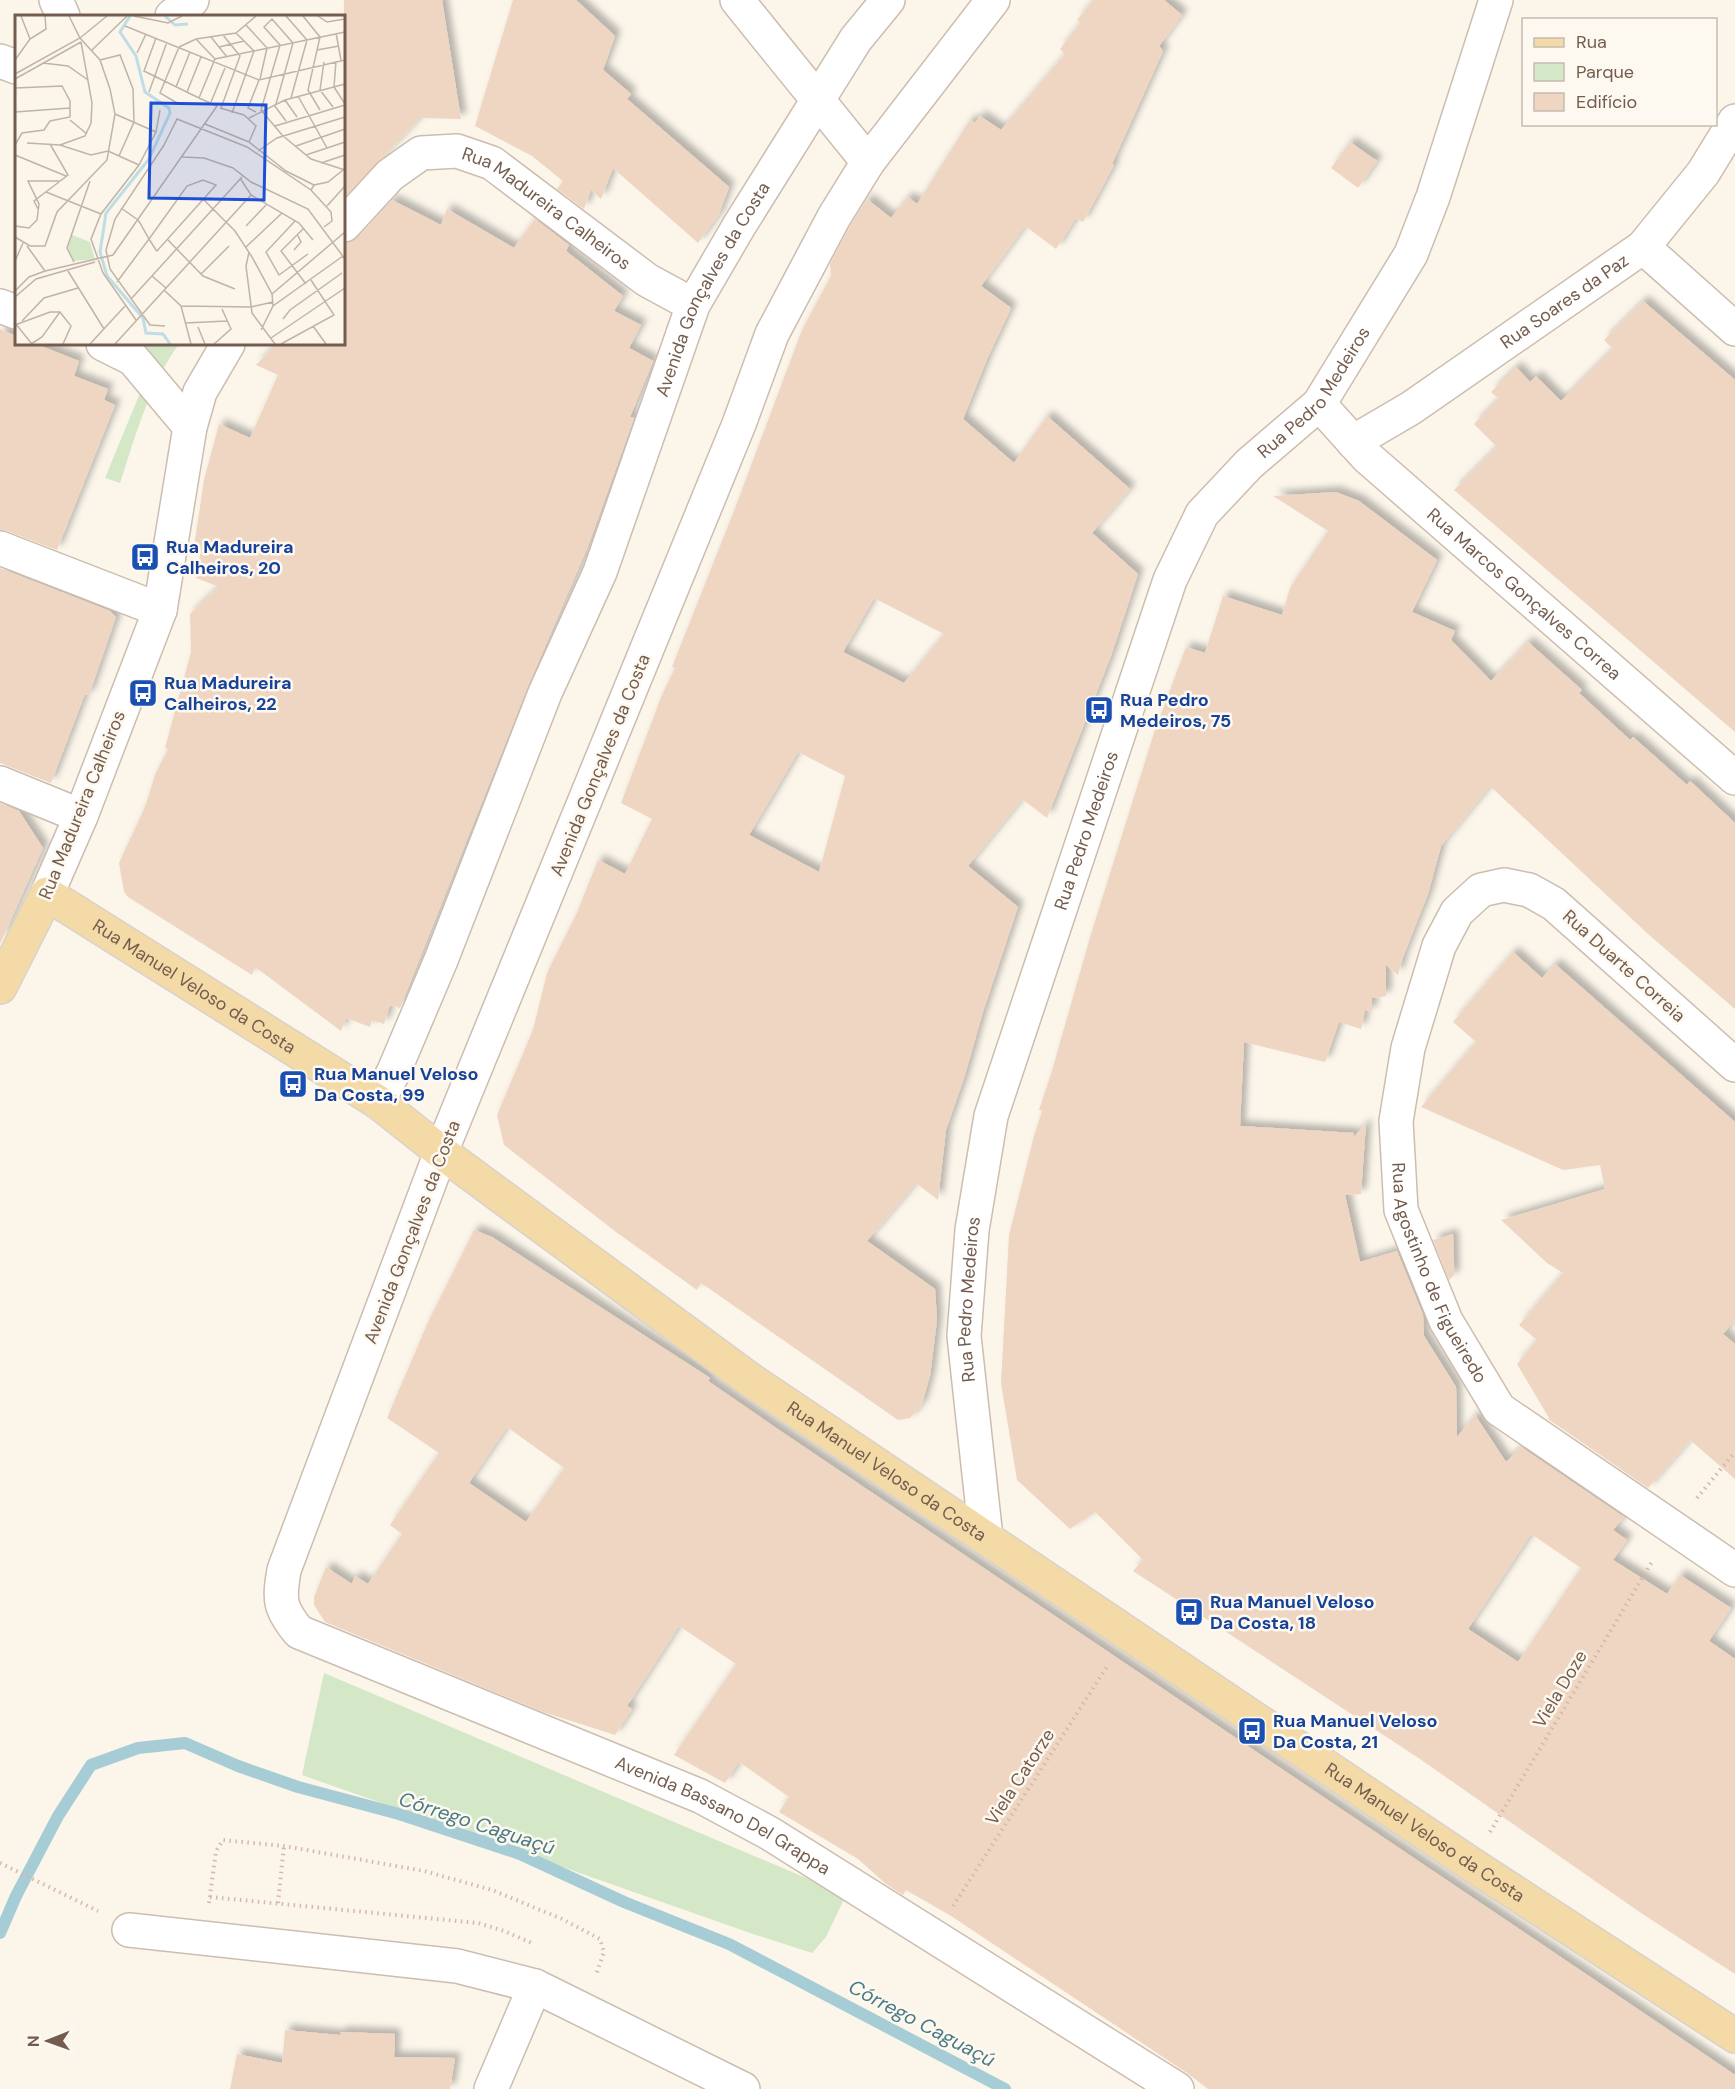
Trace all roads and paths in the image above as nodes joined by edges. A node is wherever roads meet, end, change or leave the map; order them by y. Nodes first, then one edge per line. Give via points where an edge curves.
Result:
1 (56, 0) edge
2 (192, 0) edge
3 (737, 0) edge
4 (888, 0) edge
5 (993, 0) edge
6 (1496, 0) edge
7 (63, 15) edge
8 (173, 15) edge
9 (0, 61) edge
10 (15, 67) edge
11 (818, 101) junction
12 (1735, 121) edge
13 (868, 162) junction
14 (345, 224) edge
15 (1643, 248) junction
16 (693, 305) junction
17 (0, 306) edge
18 (15, 312) edge
19 (1735, 329) edge
20 (106, 345) edge
21 (227, 345) edge
22 (1319, 404) junction
23 (190, 427) junction
24 (1353, 442) junction
25 (0, 548) edge
26 (160, 610) junction
27 (1735, 778) edge
28 (0, 783) edge
29 (81, 816) junction
30 (1504, 885) joint
31 (47, 894) junction
32 (0, 987) edge
33 (1735, 1065) edge
34 (378, 1102) junction
35 (441, 1152) junction
36 (1735, 1452) edge
37 (1672, 1527) junction
38 (986, 1538) junction
39 (284, 1570) joint
40 (1735, 1570) edge
41 (1128, 1634) junction
42 (284, 1846) junction
43 (0, 1863) edge
44 (1471, 1864) junction
45 (79, 1901) dead end
46 (278, 1903) dead end
47 (129, 1930) dead end
48 (934, 1935) junction
49 (205, 1938) junction
50 (535, 1986) junction
51 (579, 2008) junction
52 (1735, 2036) edge
53 (490, 2089) edge
54 (743, 2089) edge
55 (1177, 2089) edge

1 - 7 street
2 - 8 street
3 - 11 street
4 - 11 street, Avenida Gonçalves da Costa via 856,39
5 - 13 street, Avenida Gonçalves da Costa
6 - 22 street, Rua Pedro Medeiros via 1411,254
9 - 10 street
11 - 13 street
11 - 16 street, Avenida Gonçalves da Costa
12 - 15 street, Rua Soares da Paz via 1703,173
13 - 35 street, Avenida Gonçalves da Costa via 772,334 739,424
14 - 16 street, Rua Madureira Calheiros via 390,175 421,153 457,151 492,163 647,280
15 - 19 street
15 - 24 street, Rua Soares da Paz via 1411,408
16 - 34 street, Avenida Gonçalves da Costa via 600,572 545,693 441,960
17 - 18 street
20 - 23 street via 133,359
21 - 23 street, Rua Madureira Calheiros via 200,392
22 - 24 street, Rua Marcos Gonçalves Correa
22 - 38 street, Rua Pedro Medeiros via 1249,464 1202,514 1170,580 992,1116 972,1230 964,1336
23 - 26 street, Rua Madureira Calheiros
24 - 27 street, Rua Marcos Gonçalves Correa
25 - 26 street
26 - 29 street, Rua Madureira Calheiros
28 - 29 street
29 - 31 street, Rua Madureira Calheiros
30 - 33 street, Rua Duarte Correia via 1529,890 1554,904
30 - 37 street, Rua Agostinho de Figueiredo via 1481,890 1457,912 1439,946 1408,1048 1396,1121 1401,1210 1446,1321 1499,1409
31 - 32 main road, Rua Madureira Calheiros
31 - 34 main road, Rua Manuel Veloso da Costa
34 - 35 main road, Rua Manuel Veloso da Costa
35 - 38 main road, Rua Manuel Veloso da Costa via 752,1381
35 - 39 street, Avenida Gonçalves da Costa
36 - 37 path, Viela Doze
37 - 40 street, Rua Agostinho de Figueiredo
37 - 44 path, Viela Doze
38 - 41 main road, Rua Manuel Veloso da Costa
39 - 48 street, Avenida Bassano Del Grappa via 280,1593 285,1615 299,1632 700,1796 769,1833
41 - 44 main road, Rua Manuel Veloso da Costa
41 - 48 path, Viela Catorze
42 - 46 path
42 - 49 path via 223,1840 216,1851
42 - 51 path via 424,1871 492,1890 600,1939 604,1952 601,1966
43 - 45 path
44 - 52 main road, Rua Manuel Veloso da Costa
47 - 49 street
48 - 55 street, Avenida Bassano Del Grappa
49 - 50 street via 457,1966
50 - 51 street
50 - 53 street
51 - 54 street

